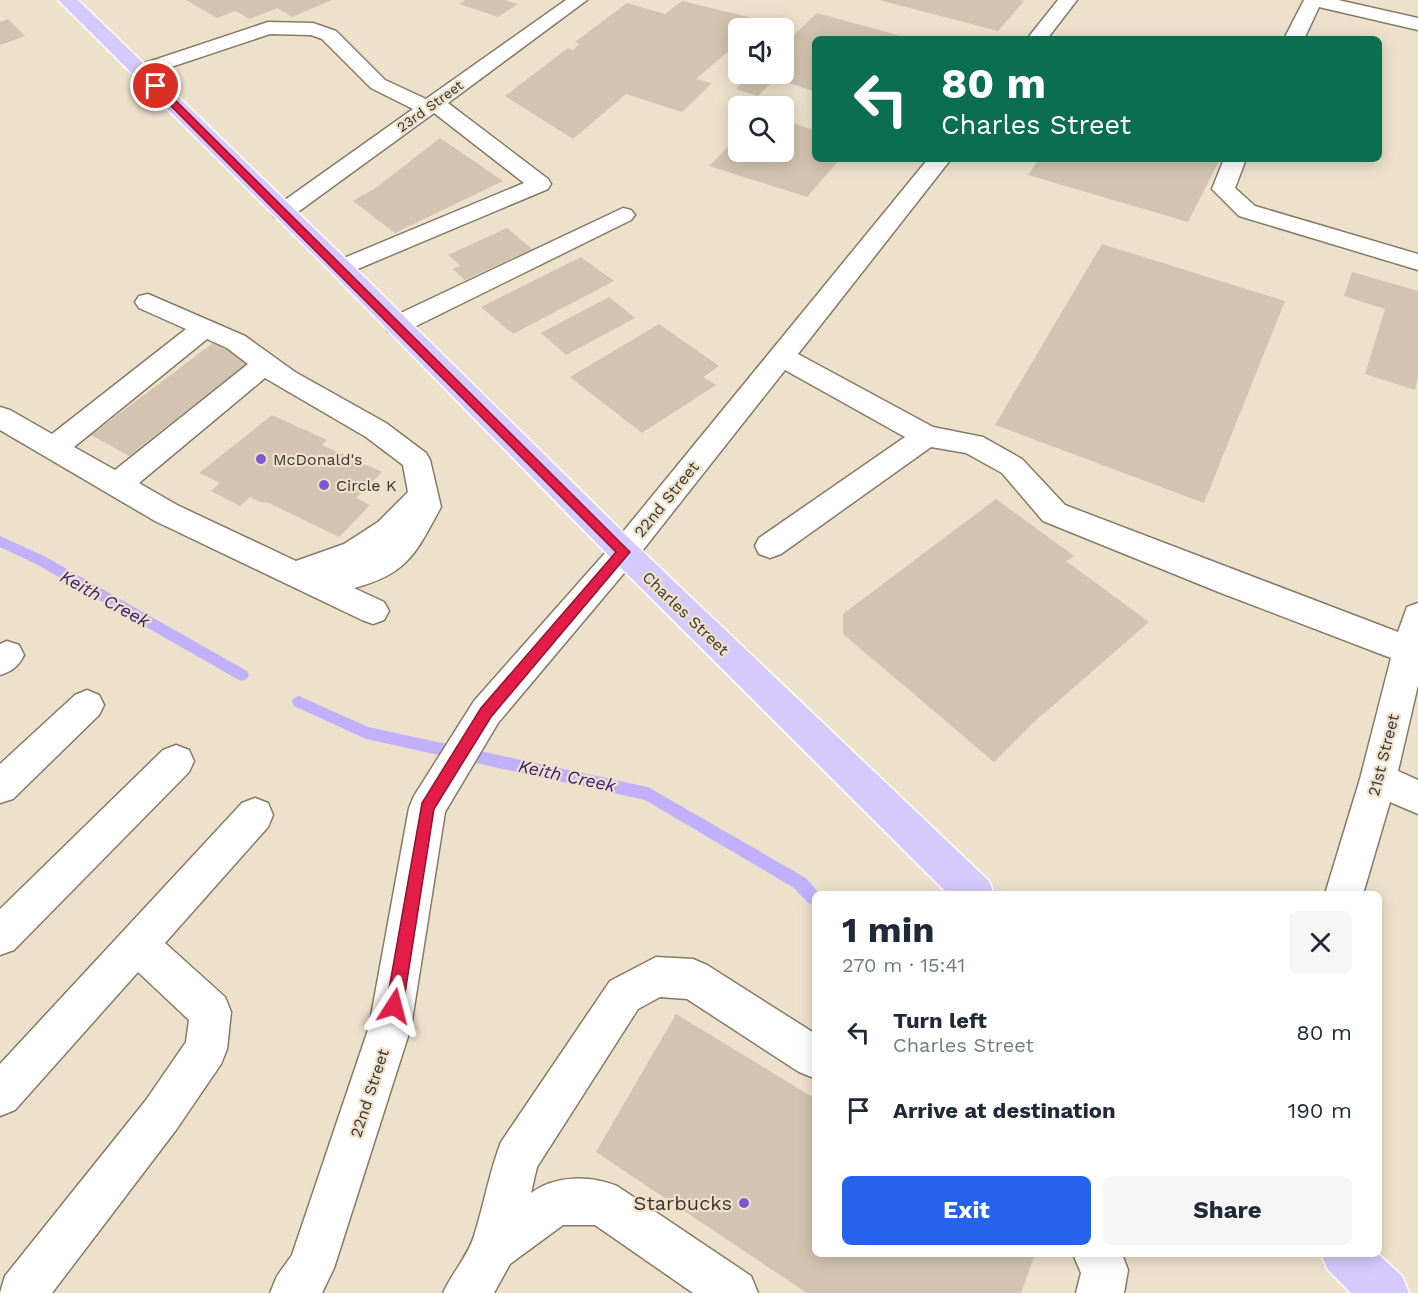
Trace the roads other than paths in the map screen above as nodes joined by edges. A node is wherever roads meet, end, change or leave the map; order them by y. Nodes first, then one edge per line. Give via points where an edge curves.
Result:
1 (578, 0) edge
2 (1068, 0) edge
3 (1313, 0) edge
4 (71, 1) edge
5 (1418, 24) edge
6 (1039, 36) edge
7 (1295, 36) edge
8 (140, 71) junction
9 (431, 105) junction
10 (938, 162) edge
11 (1234, 162) edge
12 (283, 212) junction
13 (623, 215) dead end
14 (1418, 262) edge
15 (341, 268) junction
16 (148, 302) dead end
17 (397, 325) junction
18 (206, 327) junction
19 (781, 356) junction
20 (265, 364) junction
21 (0, 417) edge
22 (926, 436) junction
23 (53, 448) junction
24 (117, 485) junction
25 (770, 546) dead end
26 (624, 552) junction
27 (304, 578) junction
28 (374, 611) dead end
29 (1418, 616) edge
30 (1414, 652) edge
31 (87, 705) dead end
32 (176, 761) dead end
33 (1378, 779) junction
34 (0, 787) edge
35 (1418, 797) edge
36 (255, 815) dead end
37 (972, 891) edge
38 (1345, 891) edge
39 (0, 936) edge
40 (138, 945) junction
41 (812, 1056) edge
42 (0, 1095) edge
43 (494, 1248) junction
44 (1098, 1257) edge
45 (1347, 1257) edge
46 (303, 1281) edge
47 (22, 1293) edge
48 (467, 1293) edge
49 (734, 1293) edge
50 (1100, 1293) edge
51 (1385, 1293) edge

1 - 9 street, 23rd Street
2 - 6 street
3 - 5 street
3 - 7 street
4 - 8 main road, Charles Street
8 - 9 street via 268,28 313,29 329,35 378,84
8 - 12 main road, Charles Street
9 - 12 street, 23rd Street
9 - 15 street via 540,184
10 - 19 street, 22nd Street
11 - 14 street via 1223,189 1248,211
12 - 15 main road, Charles Street
13 - 17 street
15 - 17 main road, Charles Street
16 - 18 street
17 - 26 main road, Charles Street
18 - 20 street via 236,342
18 - 23 street
19 - 22 street
19 - 26 street, 22nd Street
20 - 24 street
20 - 27 street via 285,380 376,430 416,460 423,491 389,530 355,552 320,563
21 - 23 street
22 - 25 street
22 - 30 street via 973,444 1012,466 1054,513
23 - 24 street
24 - 27 street via 166,513
26 - 37 main road, Charles Street
26 - 46 street, 22nd Street via 486,712 427,808 390,1027
27 - 28 street
29 - 30 street, 21st Street
30 - 33 street, 21st Street
31 - 34 street
32 - 39 street
33 - 35 street
33 - 38 street, 21st Street
36 - 40 street
40 - 42 street
40 - 47 street via 210,1012 206,1049 161,1115
41 - 43 street via 693,979 656,976 624,995 517,1158
43 - 48 street
43 - 49 street via 556,1202 601,1202
44 - 50 street via 1105,1270
45 - 51 main road

